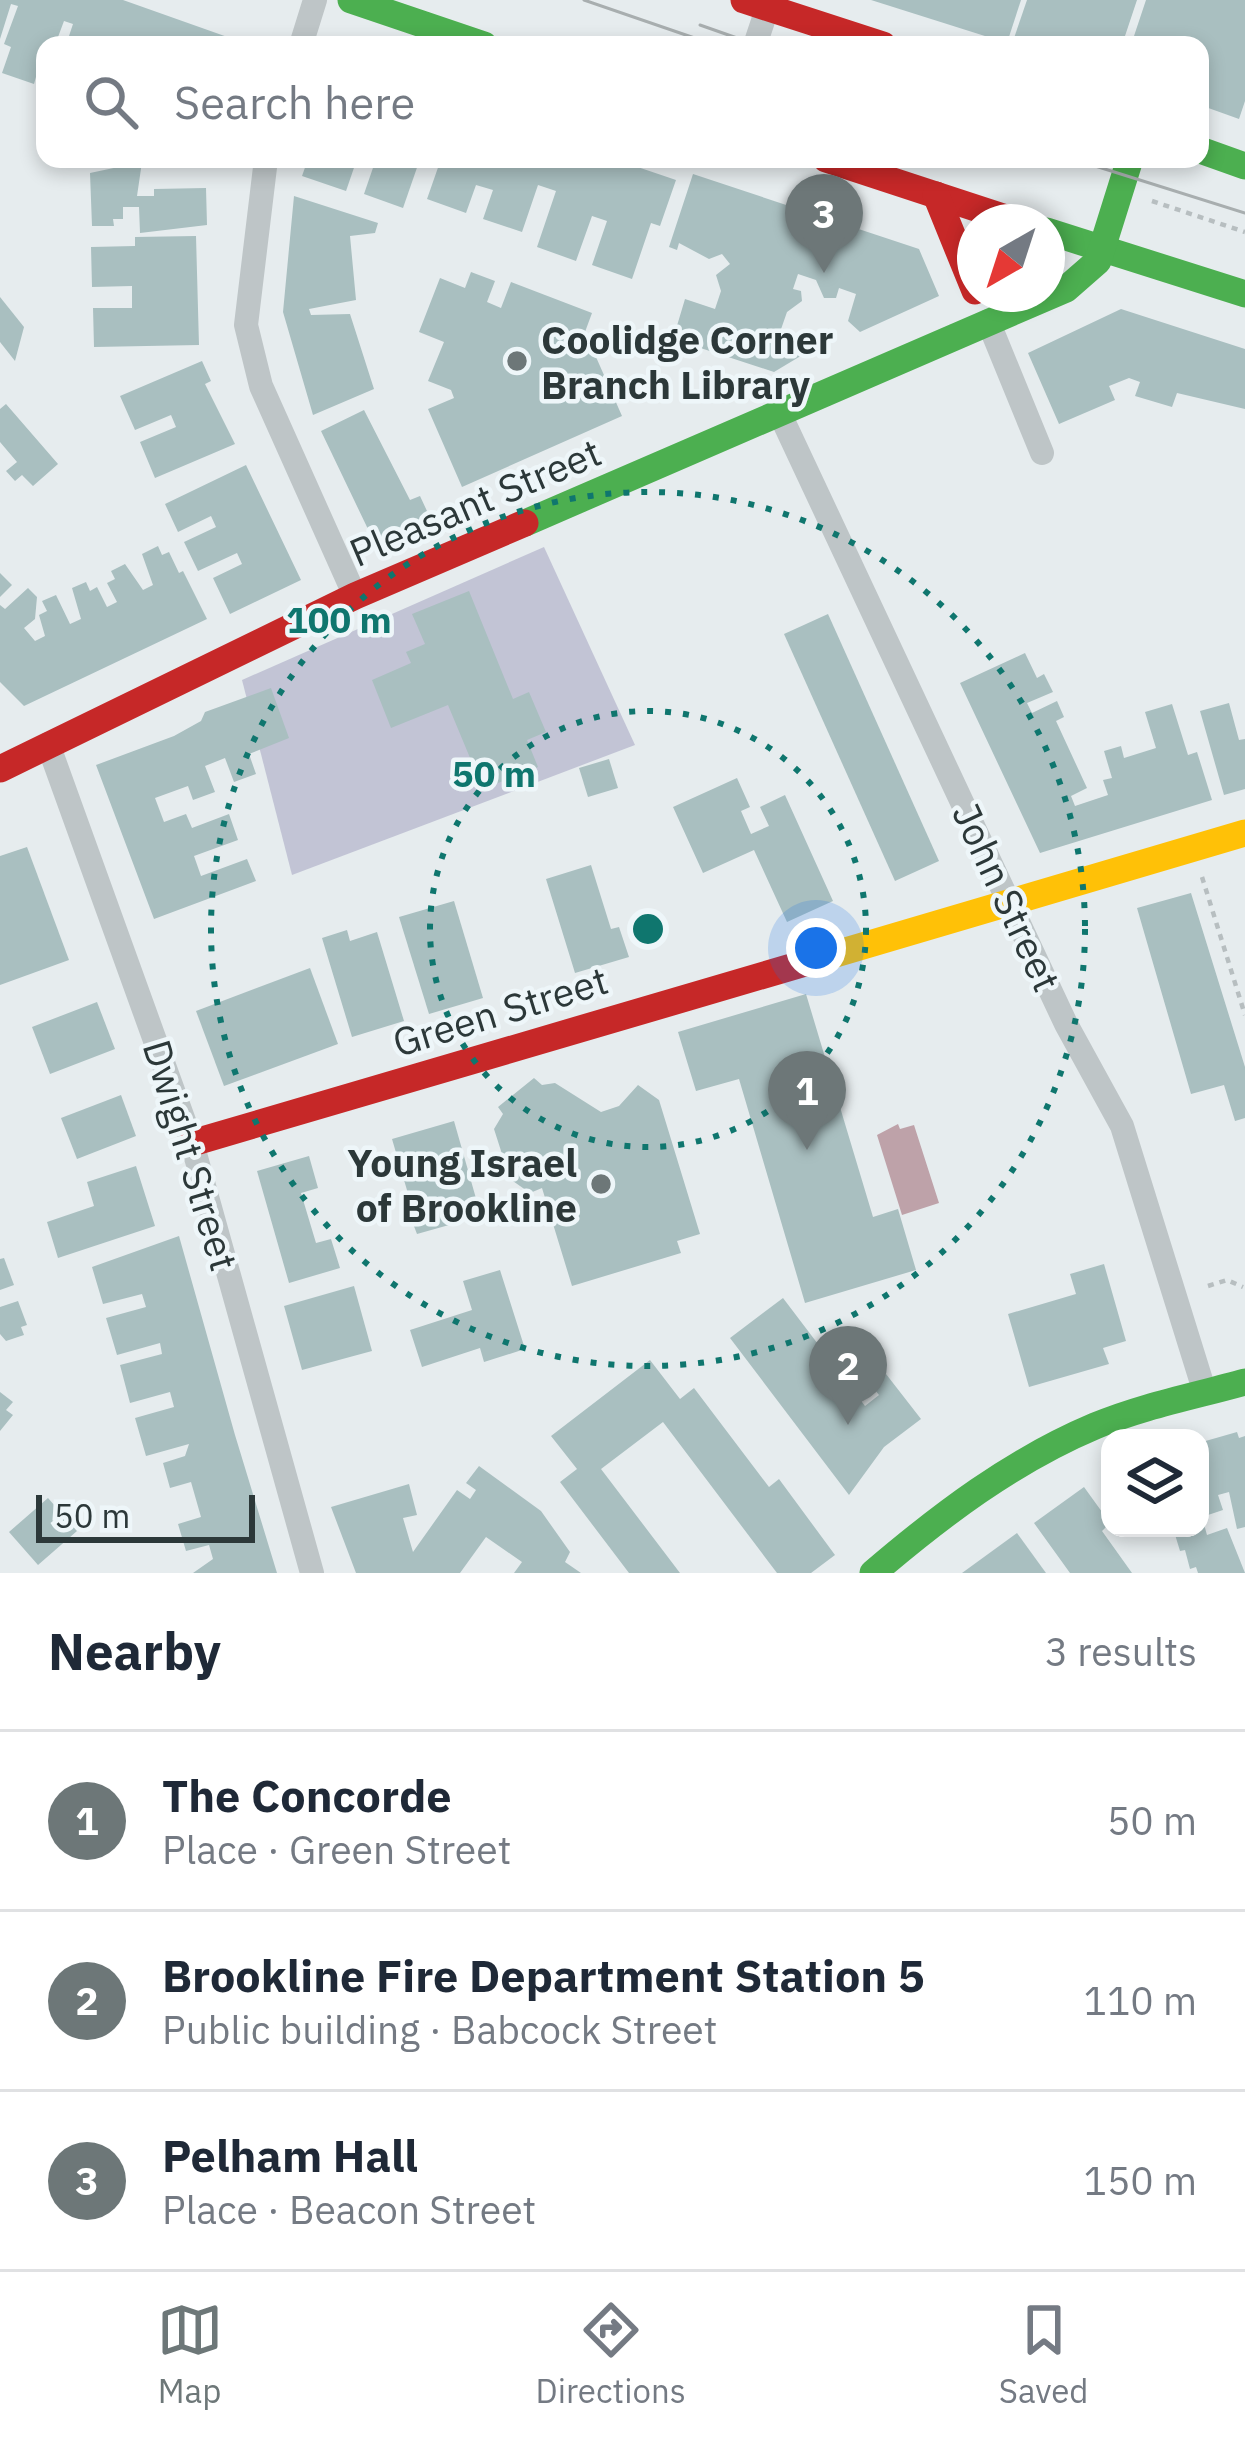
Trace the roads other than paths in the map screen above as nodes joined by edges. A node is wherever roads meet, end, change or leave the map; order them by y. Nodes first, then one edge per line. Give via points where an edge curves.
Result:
1 (315, 0) edge
2 (351, 0) edge
3 (761, 2) edge
4 (304, 36) edge
5 (457, 36) edge
6 (756, 36) edge
7 (857, 36) edge
8 (1209, 153) edge
9 (1245, 166) edge
10 (265, 168) edge
11 (854, 168) edge
12 (1127, 168) edge
13 (937, 195) junction
14 (964, 204) edge
15 (1065, 237) edge
16 (957, 245) edge
17 (1103, 250) junction
18 (1245, 294) edge
19 (984, 312) edge
20 (988, 321) junction
21 (779, 412) junction
22 (1042, 453) dead end
23 (355, 596) junction
24 (48, 744) junction
25 (1, 767) edge
26 (1245, 833) edge
27 (1008, 903) junction
28 (192, 1143) junction
29 (1245, 1382) edge
30 (1204, 1393) junction
31 (312, 1573) edge
32 (873, 1573) edge

1 - 4 street
2 - 5 street
3 - 6 street
3 - 7 street
8 - 9 street
10 - 23 street via 247,325 261,386
11 - 13 street
12 - 17 street
13 - 14 street
13 - 16 street
15 - 17 street
17 - 18 street
17 - 20 street, Pleasant Street via 1078,282
19 - 20 street
20 - 21 street, Pleasant Street
20 - 22 street
21 - 23 street, Pleasant Street
21 - 27 street, John Street
23 - 24 street, Pleasant Street
24 - 25 street, Pleasant Street
24 - 28 street, Dwight Street
26 - 27 street, Green Street
27 - 28 street, Green Street
27 - 30 street, John Street via 1134,1155
28 - 31 street, Dwight Street
29 - 30 street
30 - 32 street via 1047,1448

